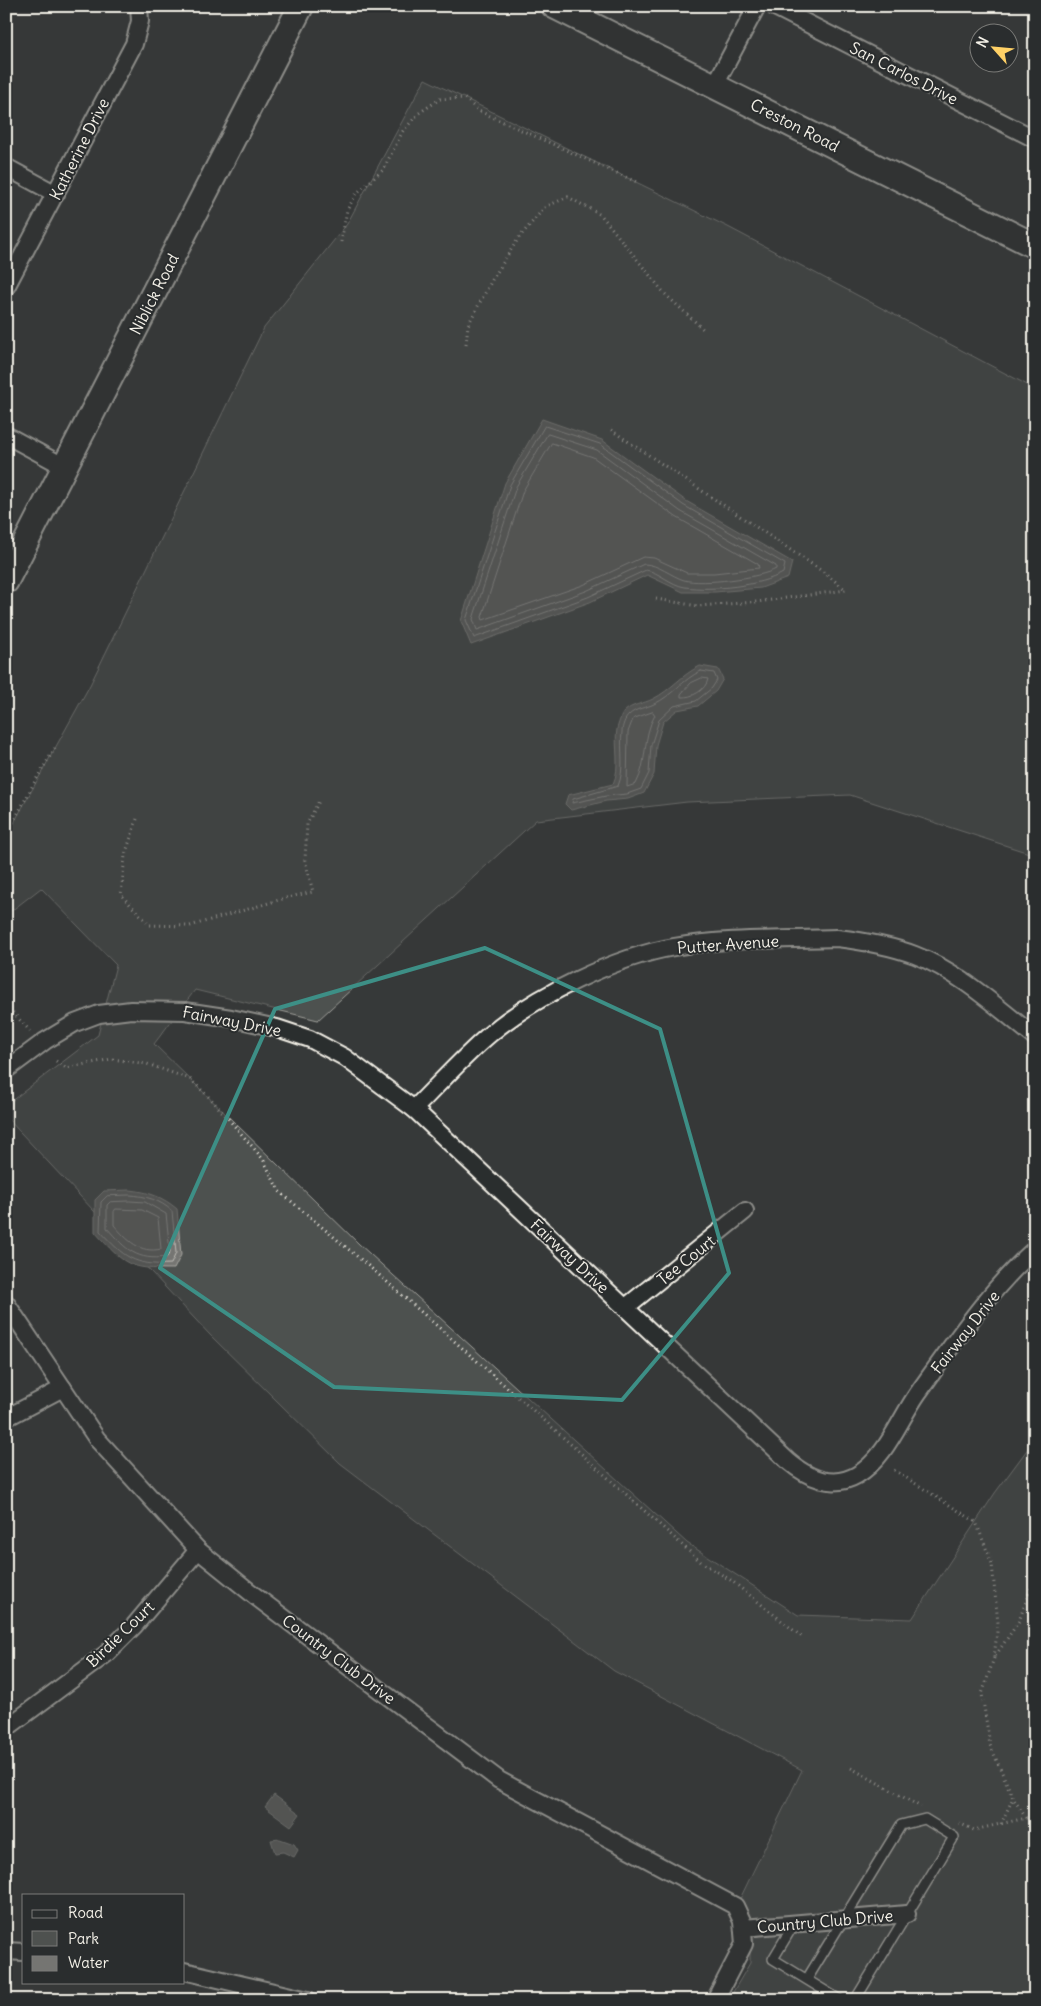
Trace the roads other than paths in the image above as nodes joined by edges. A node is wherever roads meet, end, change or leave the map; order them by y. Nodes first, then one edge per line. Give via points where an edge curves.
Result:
1 (139, 6) edge
2 (301, 6) edge
3 (554, 6) edge
4 (757, 6) edge
5 (774, 6) edge
6 (715, 85) junction
7 (1035, 139) edge
8 (6, 168) edge
9 (56, 194) junction
10 (1035, 246) edge
11 (6, 287) edge
12 (6, 435) edge
13 (65, 466) junction
14 (6, 581) edge
15 (1035, 1037) edge
16 (6, 1070) edge
17 (414, 1109) junction
18 (745, 1211) dead end
19 (1035, 1249) edge
20 (6, 1303) edge
21 (626, 1307) junction
22 (63, 1388) junction
23 (6, 1418) edge
24 (198, 1550) junction
25 (8, 1727) dead end
26 (907, 1914) junction
27 (844, 1919) junction
28 (794, 1924) junction
29 (743, 1928) junction
30 (6, 1952) edge
31 (22, 1952) edge
32 (185, 1971) edge
33 (807, 1980) junction
34 (717, 1996) edge
35 (308, 2000) edge
36 (840, 2000) edge
37 (855, 2000) edge

1 - 9 street, Katherine Drive via 140,21 134,44
2 - 13 main road, Niblick Road
3 - 6 main road, Creston Road
4 - 6 street
5 - 7 street, San Carlos Drive
6 - 10 main road, Creston Road
8 - 9 street
9 - 11 street, Katherine Drive
12 - 13 street
13 - 14 main road, Niblick Road
15 - 17 street, Putter Avenue via 979,992 915,954 837,938 699,943 644,954 569,983 490,1034
16 - 17 street, Fairway Drive via 44,1041 99,1014 151,1009 185,1011 277,1028 310,1039 344,1057
17 - 21 street, Fairway Drive
18 - 21 street, Tee Court
19 - 21 street, Fairway Drive via 986,1302 867,1468 856,1476 835,1482 812,1478 795,1467
20 - 22 street, Country Club Drive
22 - 23 street
22 - 24 street, Country Club Drive via 97,1439
24 - 25 street, Birdie Court via 106,1654
24 - 29 street, Country Club Drive via 499,1780 717,1895 735,1906
26 - 27 street, Country Club Drive
26 - 27 lane via 954,1837 925,1819 901,1825
26 - 37 lane
27 - 28 street, Country Club Drive
27 - 33 lane
28 - 29 street, Country Club Drive
28 - 33 lane via 773,1959
29 - 34 street, Country Club Drive via 744,1944
30 - 31 street
32 - 35 street
33 - 36 lane

